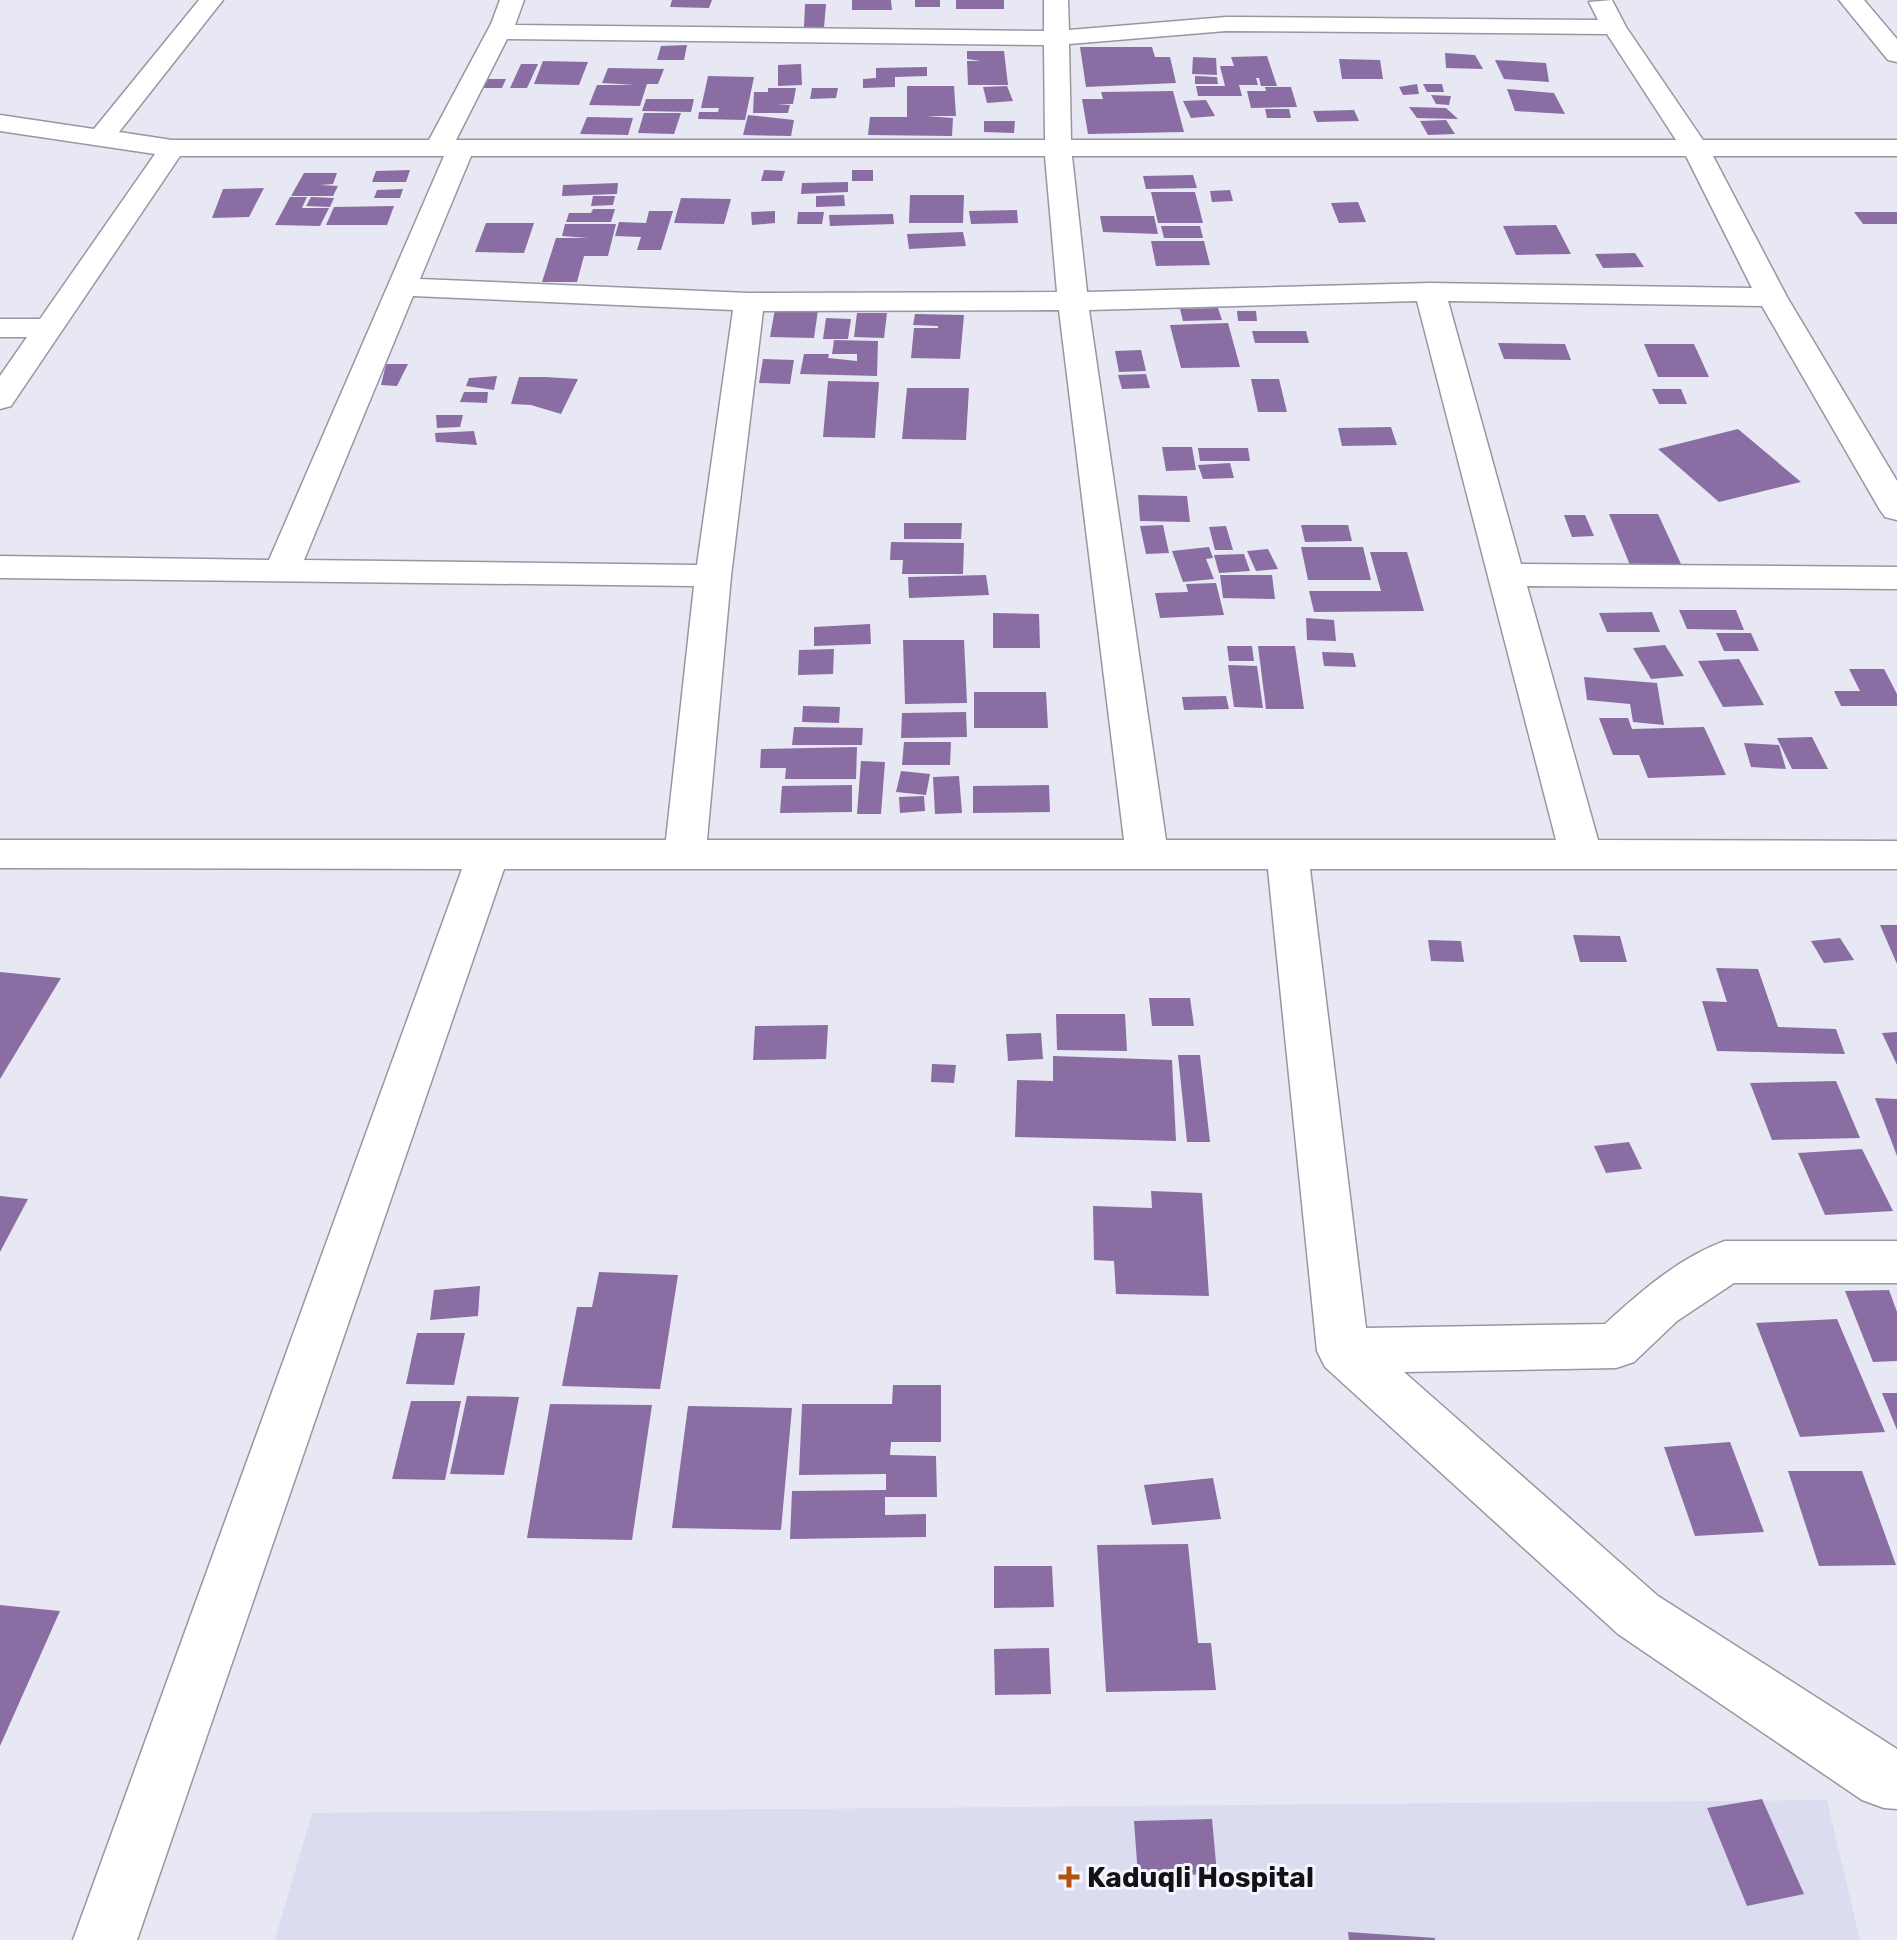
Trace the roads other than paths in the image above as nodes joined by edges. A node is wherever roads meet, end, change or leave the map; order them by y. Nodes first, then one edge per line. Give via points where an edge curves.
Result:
1 (211, 0) edge
2 (512, 0) edge
3 (1056, 0) edge
4 (1600, 0) edge
5 (1851, 0) edge
6 (1614, 27) junction
7 (498, 32) junction
8 (1056, 38) junction
9 (1897, 55) edge
10 (0, 123) edge
11 (101, 138) junction
12 (1058, 147) junction
13 (172, 148) junction
14 (450, 148) junction
15 (1695, 148) junction
16 (1897, 148) edge
17 (402, 287) junction
18 (1430, 292) junction
19 (1772, 297) junction
20 (1073, 301) junction
21 (749, 302) junction
22 (0, 328) edge
23 (48, 328) junction
24 (0, 399) edge
25 (1897, 510) edge
26 (0, 567) edge
27 (282, 571) junction
28 (1505, 575) junction
29 (713, 576) junction
30 (1897, 578) edge
31 (0, 854) edge
32 (488, 855) junction
33 (685, 855) junction
34 (1147, 855) junction
35 (1287, 855) junction
36 (1581, 855) junction
37 (1897, 855) edge
38 (1897, 1262) edge
39 (1343, 1351) junction
40 (1897, 1779) edge
41 (105, 1940) edge

1 - 11 street
2 - 7 street
3 - 8 street
4 - 6 street
5 - 9 street
6 - 8 street via 1226,24
6 - 15 street
7 - 8 street
7 - 14 street
8 - 12 street
10 - 11 street
11 - 13 street
12 - 14 street
12 - 15 street
12 - 20 street
13 - 14 street
13 - 23 street
14 - 17 street
15 - 16 street
15 - 19 street
17 - 21 street
17 - 27 street
18 - 19 street
18 - 20 street
18 - 28 street
19 - 25 street
20 - 21 street
20 - 34 street
21 - 29 street
22 - 23 street
23 - 24 street
26 - 27 street
27 - 29 street
28 - 30 street
28 - 36 street
29 - 33 street
31 - 32 street
32 - 33 street
32 - 41 street
33 - 34 street
34 - 35 street
35 - 36 street
35 - 39 street
36 - 37 street
38 - 39 street via 1725,1262 1659,1306 1616,1346
39 - 40 street via 1638,1615 1884,1778

